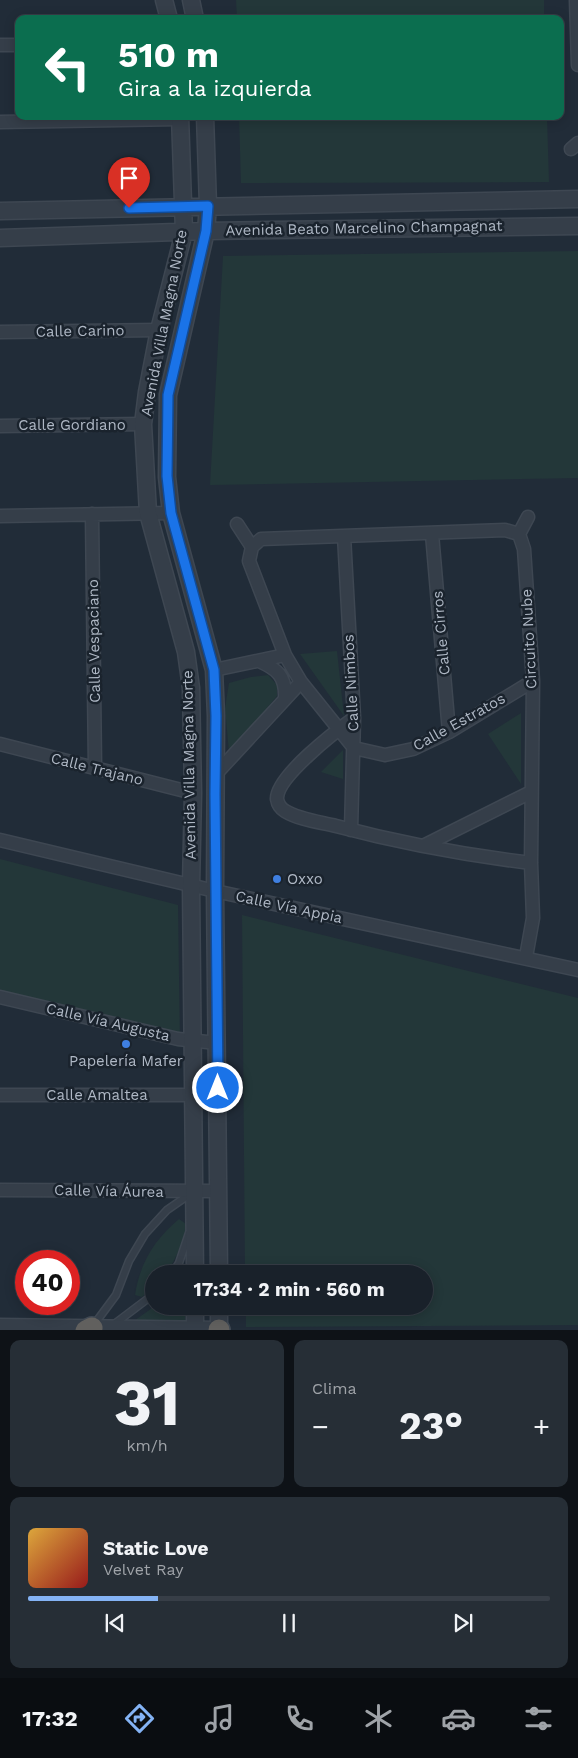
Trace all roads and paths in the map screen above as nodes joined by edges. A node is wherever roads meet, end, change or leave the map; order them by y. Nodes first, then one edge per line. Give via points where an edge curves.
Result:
1 (164, 0) edge
2 (191, 0) edge
3 (576, 0) edge
4 (168, 15) edge
5 (194, 15) edge
6 (0, 45) edge
7 (15, 45) edge
8 (578, 49) edge
9 (578, 65) edge
10 (90, 120) edge
11 (180, 120) edge
12 (205, 120) edge
13 (0, 122) edge
14 (578, 199) edge
15 (518, 200) junction
16 (184, 206) junction
17 (208, 206) junction
18 (0, 211) edge
19 (519, 226) junction
20 (578, 226) edge
21 (206, 231) junction
22 (184, 232) junction
23 (0, 238) edge
24 (159, 330) junction
25 (0, 332) edge
26 (144, 424) junction
27 (0, 426) edge
28 (148, 513) junction
29 (171, 513) junction
30 (92, 514) junction
31 (0, 516) edge
32 (528, 517) dead end
33 (237, 524) dead end
34 (432, 534) junction
35 (519, 534) junction
36 (344, 536) junction
37 (252, 547) junction
38 (285, 656) junction
39 (259, 660) junction
40 (214, 670) junction
41 (533, 681) junction
42 (301, 682) junction
43 (286, 698) junction
44 (354, 718) junction
45 (338, 730) junction
46 (449, 732) junction
47 (0, 744) edge
48 (354, 748) junction
49 (95, 768) junction
50 (215, 775) junction
51 (531, 792) junction
52 (193, 793) junction
53 (351, 830) junction
54 (0, 840) edge
55 (425, 845) junction
56 (531, 863) junction
57 (191, 886) junction
58 (215, 892) junction
59 (526, 957) junction
60 (578, 970) edge
61 (0, 997) edge
62 (194, 1042) junction
63 (217, 1043) junction
64 (0, 1095) edge
65 (194, 1095) junction
66 (0, 1190) edge
67 (219, 1191) junction
68 (194, 1192) junction
69 (195, 1215) junction
70 (178, 1265) edge
71 (195, 1265) edge
72 (219, 1265) edge
73 (145, 1299) edge
74 (195, 1315) edge
75 (219, 1315) edge
76 (0, 1327) edge
77 (95, 1329) edge
78 (195, 1330) edge
79 (219, 1330) edge

1 - 4 street
2 - 5 street
3 - 8 street
6 - 7 street
8 - 9 street
10 - 13 street
11 - 16 street, Avenida Villa Magna Norte
12 - 17 street, Avenida Villa Magna Norte
14 - 15 street, Avenida Beato Marcelino Champagnat
15 - 17 street, Avenida Beato Marcelino Champagnat
15 - 19 street
16 - 17 street, Avenida Beato Marcelino Champagnat
16 - 18 street, Avenida Beato Marcelino Champagnat
16 - 22 street, Avenida Villa Magna Norte
17 - 21 street, Avenida Villa Magna Norte
19 - 20 street, Avenida Beato Marcelino Champagnat
19 - 21 street, Avenida Beato Marcelino Champagnat
21 - 22 street, Avenida Beato Marcelino Champagnat
21 - 29 street, Avenida Villa Magna Norte via 168,395 167,476
22 - 23 street, Avenida Beato Marcelino Champagnat
22 - 24 street, Avenida Villa Magna Norte
24 - 25 street, Calle Carino
24 - 26 street, Avenida Villa Magna Norte
26 - 27 street, Calle Gordiano
26 - 28 street, Avenida Villa Magna Norte
28 - 29 street
28 - 30 street
28 - 52 street, Avenida Villa Magna Norte via 189,670
29 - 40 street, Avenida Villa Magna Norte
30 - 31 street
30 - 49 street, Calle Vespaciano
32 - 35 street
33 - 37 street
34 - 35 street via 505,530
34 - 36 street
34 - 46 street, Calle Cirros
35 - 41 street, Circuito Nube via 524,549
36 - 37 street via 261,539
36 - 44 street, Calle Nimbos
37 - 38 street via 249,561
38 - 39 street
38 - 42 street
39 - 40 street
39 - 43 street via 274,667 281,675
40 - 50 street, Avenida Villa Magna Norte
41 - 46 street, Calle Estratos
41 - 51 street, Circuito Nube
42 - 43 street
42 - 45 street
43 - 50 street
44 - 45 street
44 - 48 street, Calle Nimbos
45 - 48 street
45 - 53 street via 286,779 278,793 275,810
46 - 48 street, Calle Estratos via 394,754 377,755
47 - 49 street, Calle Trajano
48 - 53 street, Calle Nimbos
49 - 52 street, Calle Trajano
50 - 58 street, Avenida Villa Magna Norte
51 - 55 street
51 - 56 street, Circuito Nube
52 - 57 street, Avenida Villa Magna Norte
53 - 55 street
54 - 57 street, Calle Vía Appia
55 - 56 street
56 - 59 street, Circuito Nube via 533,918
57 - 58 street, Calle Vía Appia
57 - 62 street, Avenida Villa Magna Norte
58 - 59 street, Calle Vía Appia
58 - 63 street, Avenida Villa Magna Norte
59 - 60 street, Calle Vía Appia
61 - 62 street, Calle Vía Augusta
62 - 63 street, Calle Vía Augusta
62 - 65 street, Avenida Villa Magna Norte
63 - 67 street, Avenida Villa Magna Norte
64 - 65 street, Calle Amaltea
65 - 68 street, Avenida Villa Magna Norte
66 - 68 street, Calle Vía Áurea
67 - 68 street, Calle Vía Áurea
67 - 72 street, Avenida Villa Magna Norte
68 - 69 street, Avenida Villa Magna Norte
68 - 77 lane via 167,1210 145,1234 116,1295
69 - 70 lane
69 - 71 street, Avenida Villa Magna Norte
73 - 77 lane
74 - 78 street
75 - 79 street
76 - 77 street
77 - 78 street
78 - 79 street

